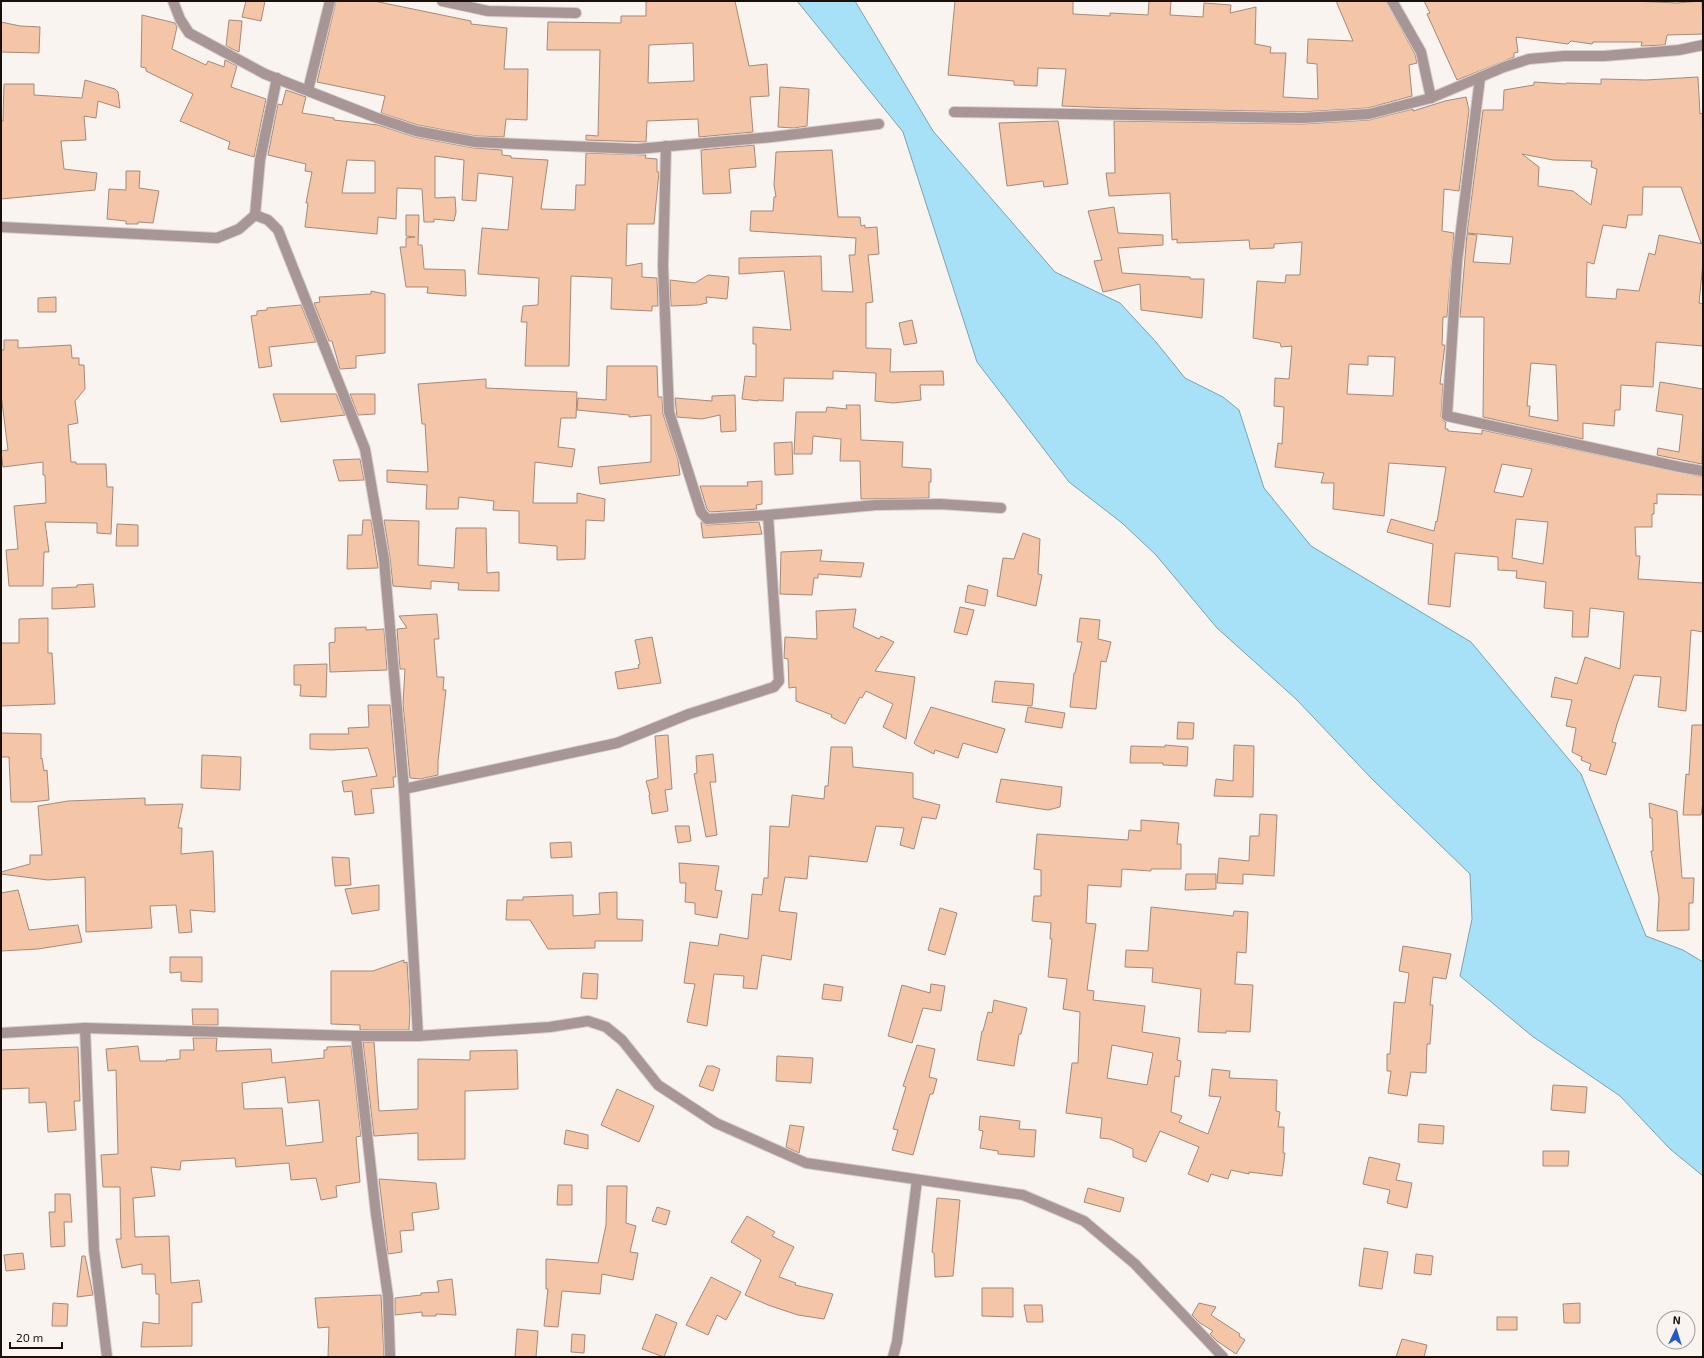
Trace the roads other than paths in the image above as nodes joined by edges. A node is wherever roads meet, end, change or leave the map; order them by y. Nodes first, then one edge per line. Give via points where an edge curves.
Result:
1 (173, 1) edge
2 (330, 1) edge
3 (442, 1) edge
4 (1392, 1) edge
5 (576, 13) dead end
6 (1703, 45) edge
7 (277, 78) junction
8 (1480, 78) junction
9 (308, 90) junction
10 (1431, 98) junction
11 (954, 112) dead end
12 (879, 124) dead end
13 (666, 146) junction
14 (255, 215) junction
15 (1, 227) edge
16 (1703, 471) edge
17 (1001, 508) dead end
18 (768, 515) junction
19 (404, 789) junction
20 (85, 1028) junction
21 (1, 1033) edge
22 (356, 1036) junction
23 (418, 1036) junction
24 (917, 1180) junction
25 (107, 1357) edge
26 (390, 1357) edge
27 (893, 1357) edge
28 (1223, 1357) edge

1 - 7 street via 189,33 264,74
2 - 9 street
3 - 5 street via 488,11
4 - 10 street via 1421,52
6 - 8 street via 1678,50 1604,56 1529,59
7 - 9 street
7 - 14 street via 260,160
8 - 10 street
8 - 16 street via 1457,262 1447,416
9 - 13 street via 416,131 475,142 637,149
10 - 11 street via 1369,114 1302,118
12 - 13 street
13 - 18 street via 663,266 669,412 701,512 707,519
14 - 15 street via 239,229 217,238
14 - 19 street via 268,220 278,230 365,449 384,559
17 - 18 street via 940,504 876,505
18 - 19 street via 780,675 779,682 774,687 689,714 617,743
19 - 23 street
20 - 21 street
20 - 22 street
20 - 25 street via 94,1250
22 - 23 street
22 - 26 street via 388,1296
23 - 24 street via 550,1027 588,1021 606,1027 622,1040 658,1085 716,1123 806,1163
24 - 27 street
24 - 28 street via 1023,1194 1084,1221 1135,1264

